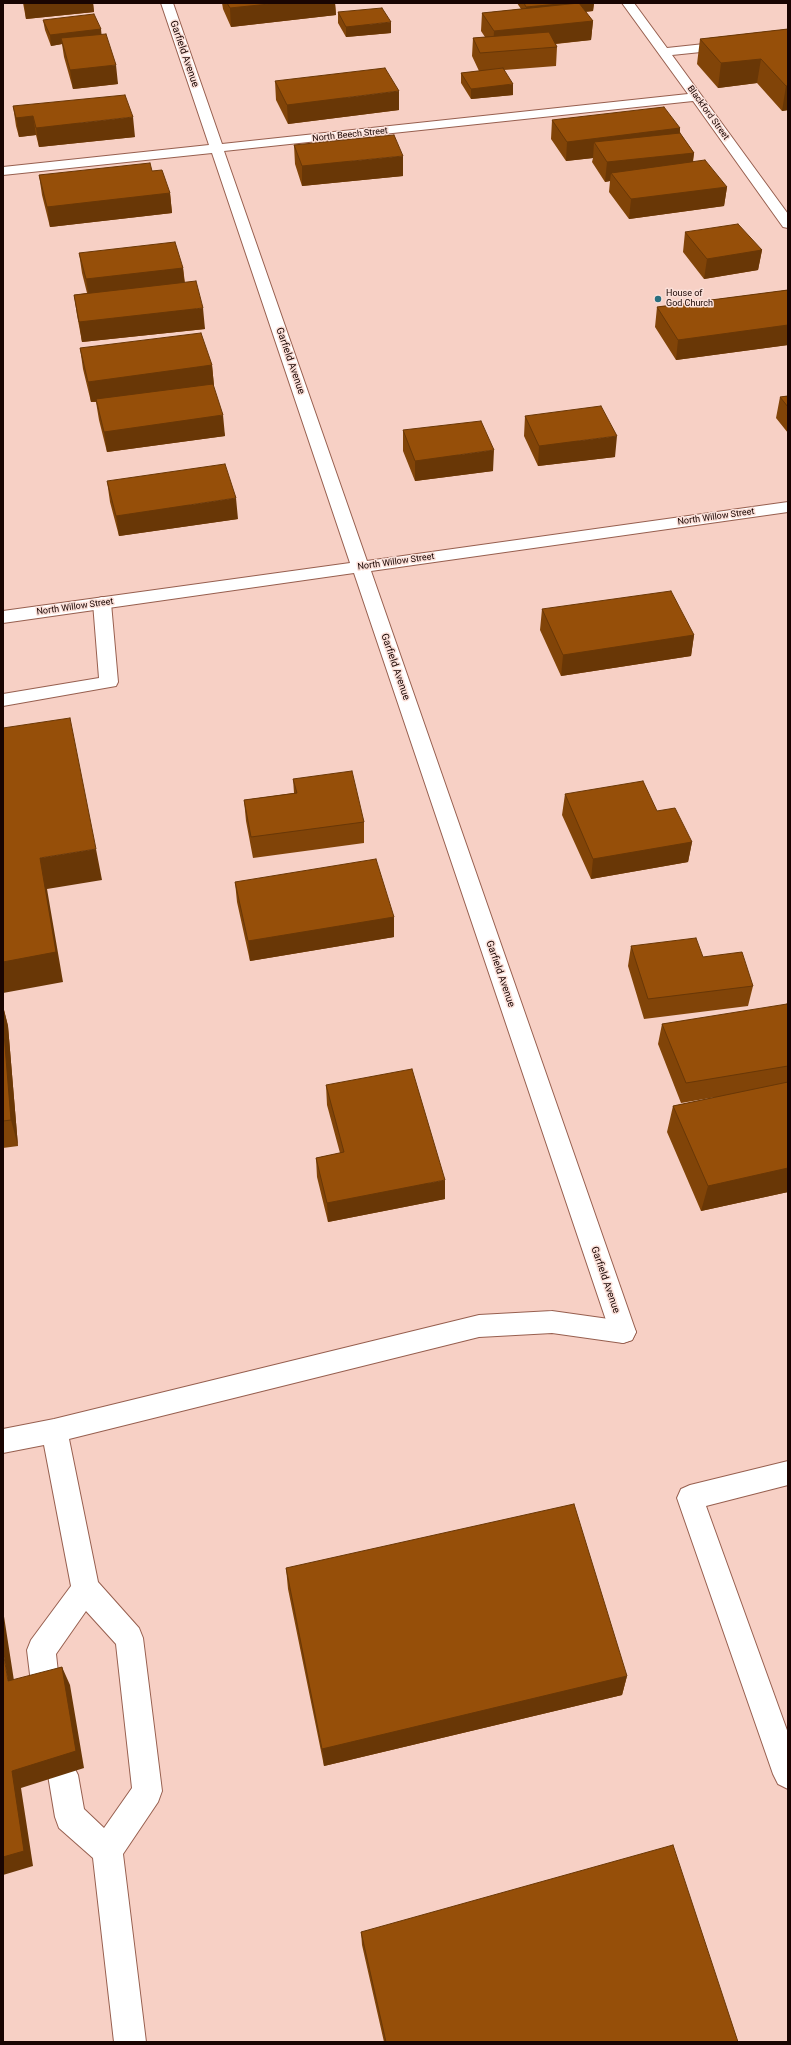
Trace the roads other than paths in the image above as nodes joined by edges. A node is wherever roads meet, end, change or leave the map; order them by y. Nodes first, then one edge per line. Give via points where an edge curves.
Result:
1 (167, 3) edge
2 (628, 3) edge
3 (788, 39) edge
4 (663, 52) junction
5 (696, 97) junction
6 (217, 149) junction
7 (3, 171) edge
8 (788, 224) edge
9 (788, 506) edge
10 (360, 567) junction
11 (102, 603) junction
12 (3, 617) edge
13 (3, 700) edge
14 (54, 1431) junction
15 (3, 1441) edge
16 (788, 1473) edge
17 (85, 1589) junction
18 (46, 1691) edge
19 (788, 1774) edge
20 (63, 1775) edge
21 (107, 1851) junction
22 (130, 2042) edge

1 - 6 street, Garfield Avenue
2 - 4 street, Blackford Street
3 - 4 street
4 - 5 street, Blackford Street
5 - 6 street, North Beech Street
5 - 8 street, Blackford Street
6 - 7 street, North Beech Street
6 - 10 street, Garfield Avenue
9 - 10 street, North Willow Street
10 - 11 street, North Willow Street
10 - 14 street, Garfield Avenue via 623,1332 552,1322 479,1326
11 - 12 street, North Willow Street
11 - 13 street via 109,682
14 - 15 street
14 - 17 street
16 - 19 street via 690,1498
17 - 18 street via 42,1650
17 - 21 street via 129,1638 147,1791
20 - 21 street via 70,1816
21 - 22 street

